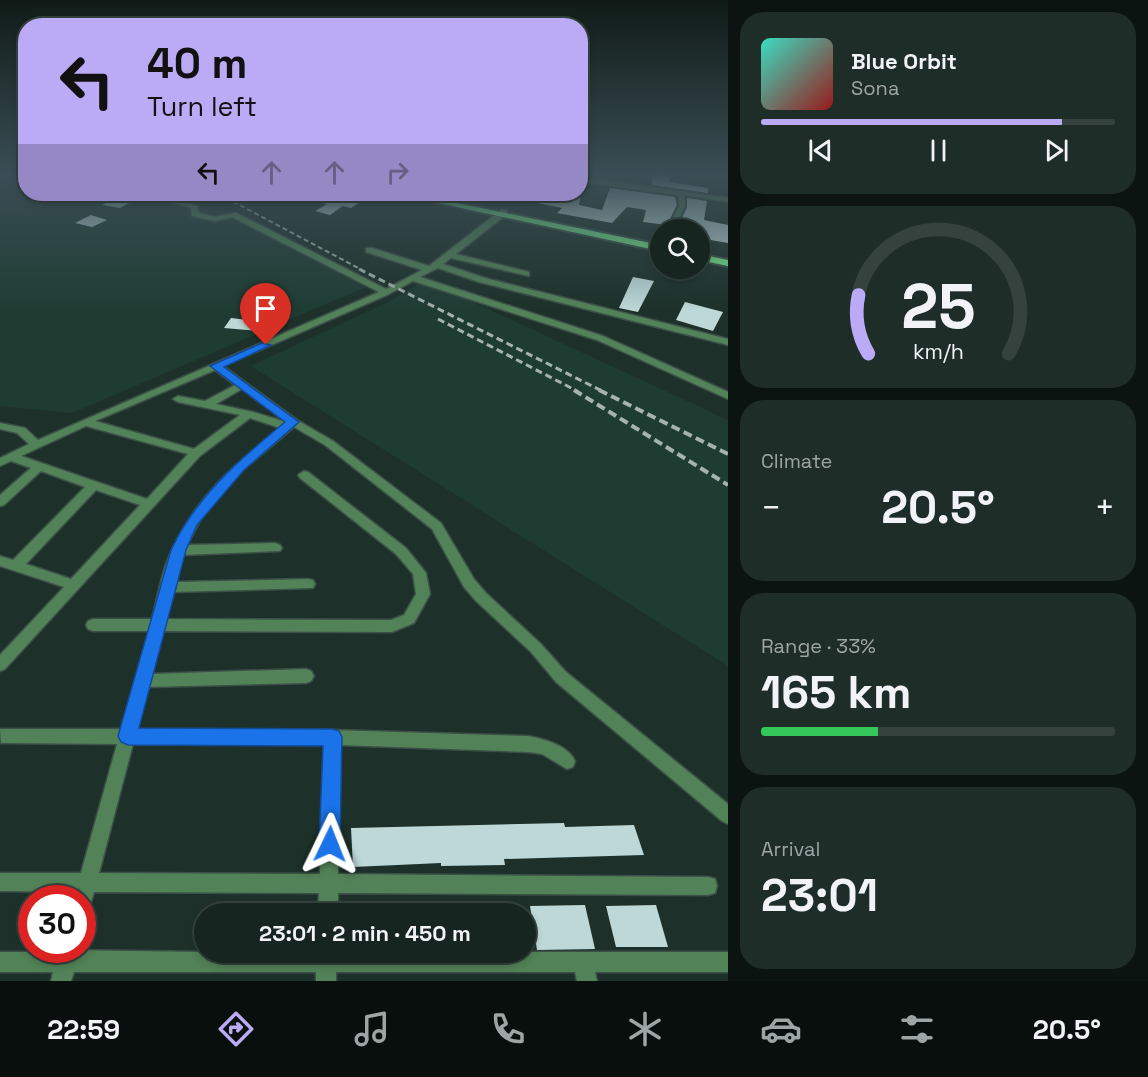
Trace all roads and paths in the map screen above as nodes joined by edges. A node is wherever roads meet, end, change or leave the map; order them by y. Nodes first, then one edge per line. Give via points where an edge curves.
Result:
1 (243, 220) edge
2 (494, 220) edge
3 (537, 220) edge
4 (650, 241) edge
5 (369, 250) dead end
6 (450, 255) junction
7 (710, 257) edge
8 (728, 261) edge
9 (433, 267) junction
10 (526, 274) dead end
11 (413, 278) junction
12 (384, 293) junction
13 (728, 342) edge
14 (216, 366) junction
15 (242, 385) junction
16 (728, 396) edge
17 (178, 399) dead end
18 (206, 405) junction
19 (249, 414) junction
20 (85, 422) junction
21 (291, 424) junction
22 (0, 426) edge
23 (38, 445) junction
24 (196, 453) junction
25 (6, 460) edge
26 (38, 468) junction
27 (304, 475) dead end
28 (93, 486) junction
29 (0, 502) edge
30 (149, 504) junction
31 (275, 548) dead end
32 (178, 550) junction
33 (0, 561) edge
34 (16, 566) junction
35 (308, 584) dead end
36 (73, 585) junction
37 (168, 587) junction
38 (93, 626) dead end
39 (158, 626) junction
40 (2, 658) edge
41 (306, 676) dead end
42 (142, 681) junction
43 (1, 736) edge
44 (128, 736) junction
45 (333, 737) junction
46 (567, 761) dead end
47 (728, 815) edge
48 (0, 882) edge
49 (88, 882) junction
50 (87, 885) edge
51 (328, 886) junction
52 (708, 886) dead end
53 (328, 903) edge
54 (0, 962) edge
55 (728, 962) edge
56 (66, 964) edge
57 (326, 965) edge
58 (585, 971) edge

1 - 12 street
2 - 6 street
3 - 4 highway
5 - 9 street
6 - 9 street
6 - 10 street
7 - 8 highway
9 - 11 street
9 - 13 street
11 - 12 street
11 - 16 street via 600,338
12 - 14 street
14 - 15 street
14 - 20 street
15 - 18 street
15 - 21 street
17 - 18 street
18 - 19 street
19 - 21 street
19 - 24 street
20 - 23 street
20 - 24 street
21 - 32 street via 240,467 205,504
21 - 47 street via 329,443 437,526 481,597 561,676
22 - 23 street via 21,430
23 - 25 street
24 - 30 street
25 - 26 street
26 - 28 street
26 - 29 street
27 - 39 street via 411,562 423,583 423,594 409,619 392,626
28 - 30 street
28 - 34 street
30 - 36 street
31 - 32 street
32 - 37 street
33 - 34 street
34 - 36 street
35 - 37 street
36 - 40 street
37 - 39 street
38 - 39 street
39 - 42 street
41 - 42 street
42 - 44 street
43 - 44 street
44 - 45 street
44 - 49 street
45 - 46 street via 528,744 545,747
45 - 51 street
48 - 49 street
49 - 50 street
49 - 51 street
51 - 52 street
51 - 53 street
54 - 56 street
55 - 58 street
56 - 57 street
57 - 58 street

